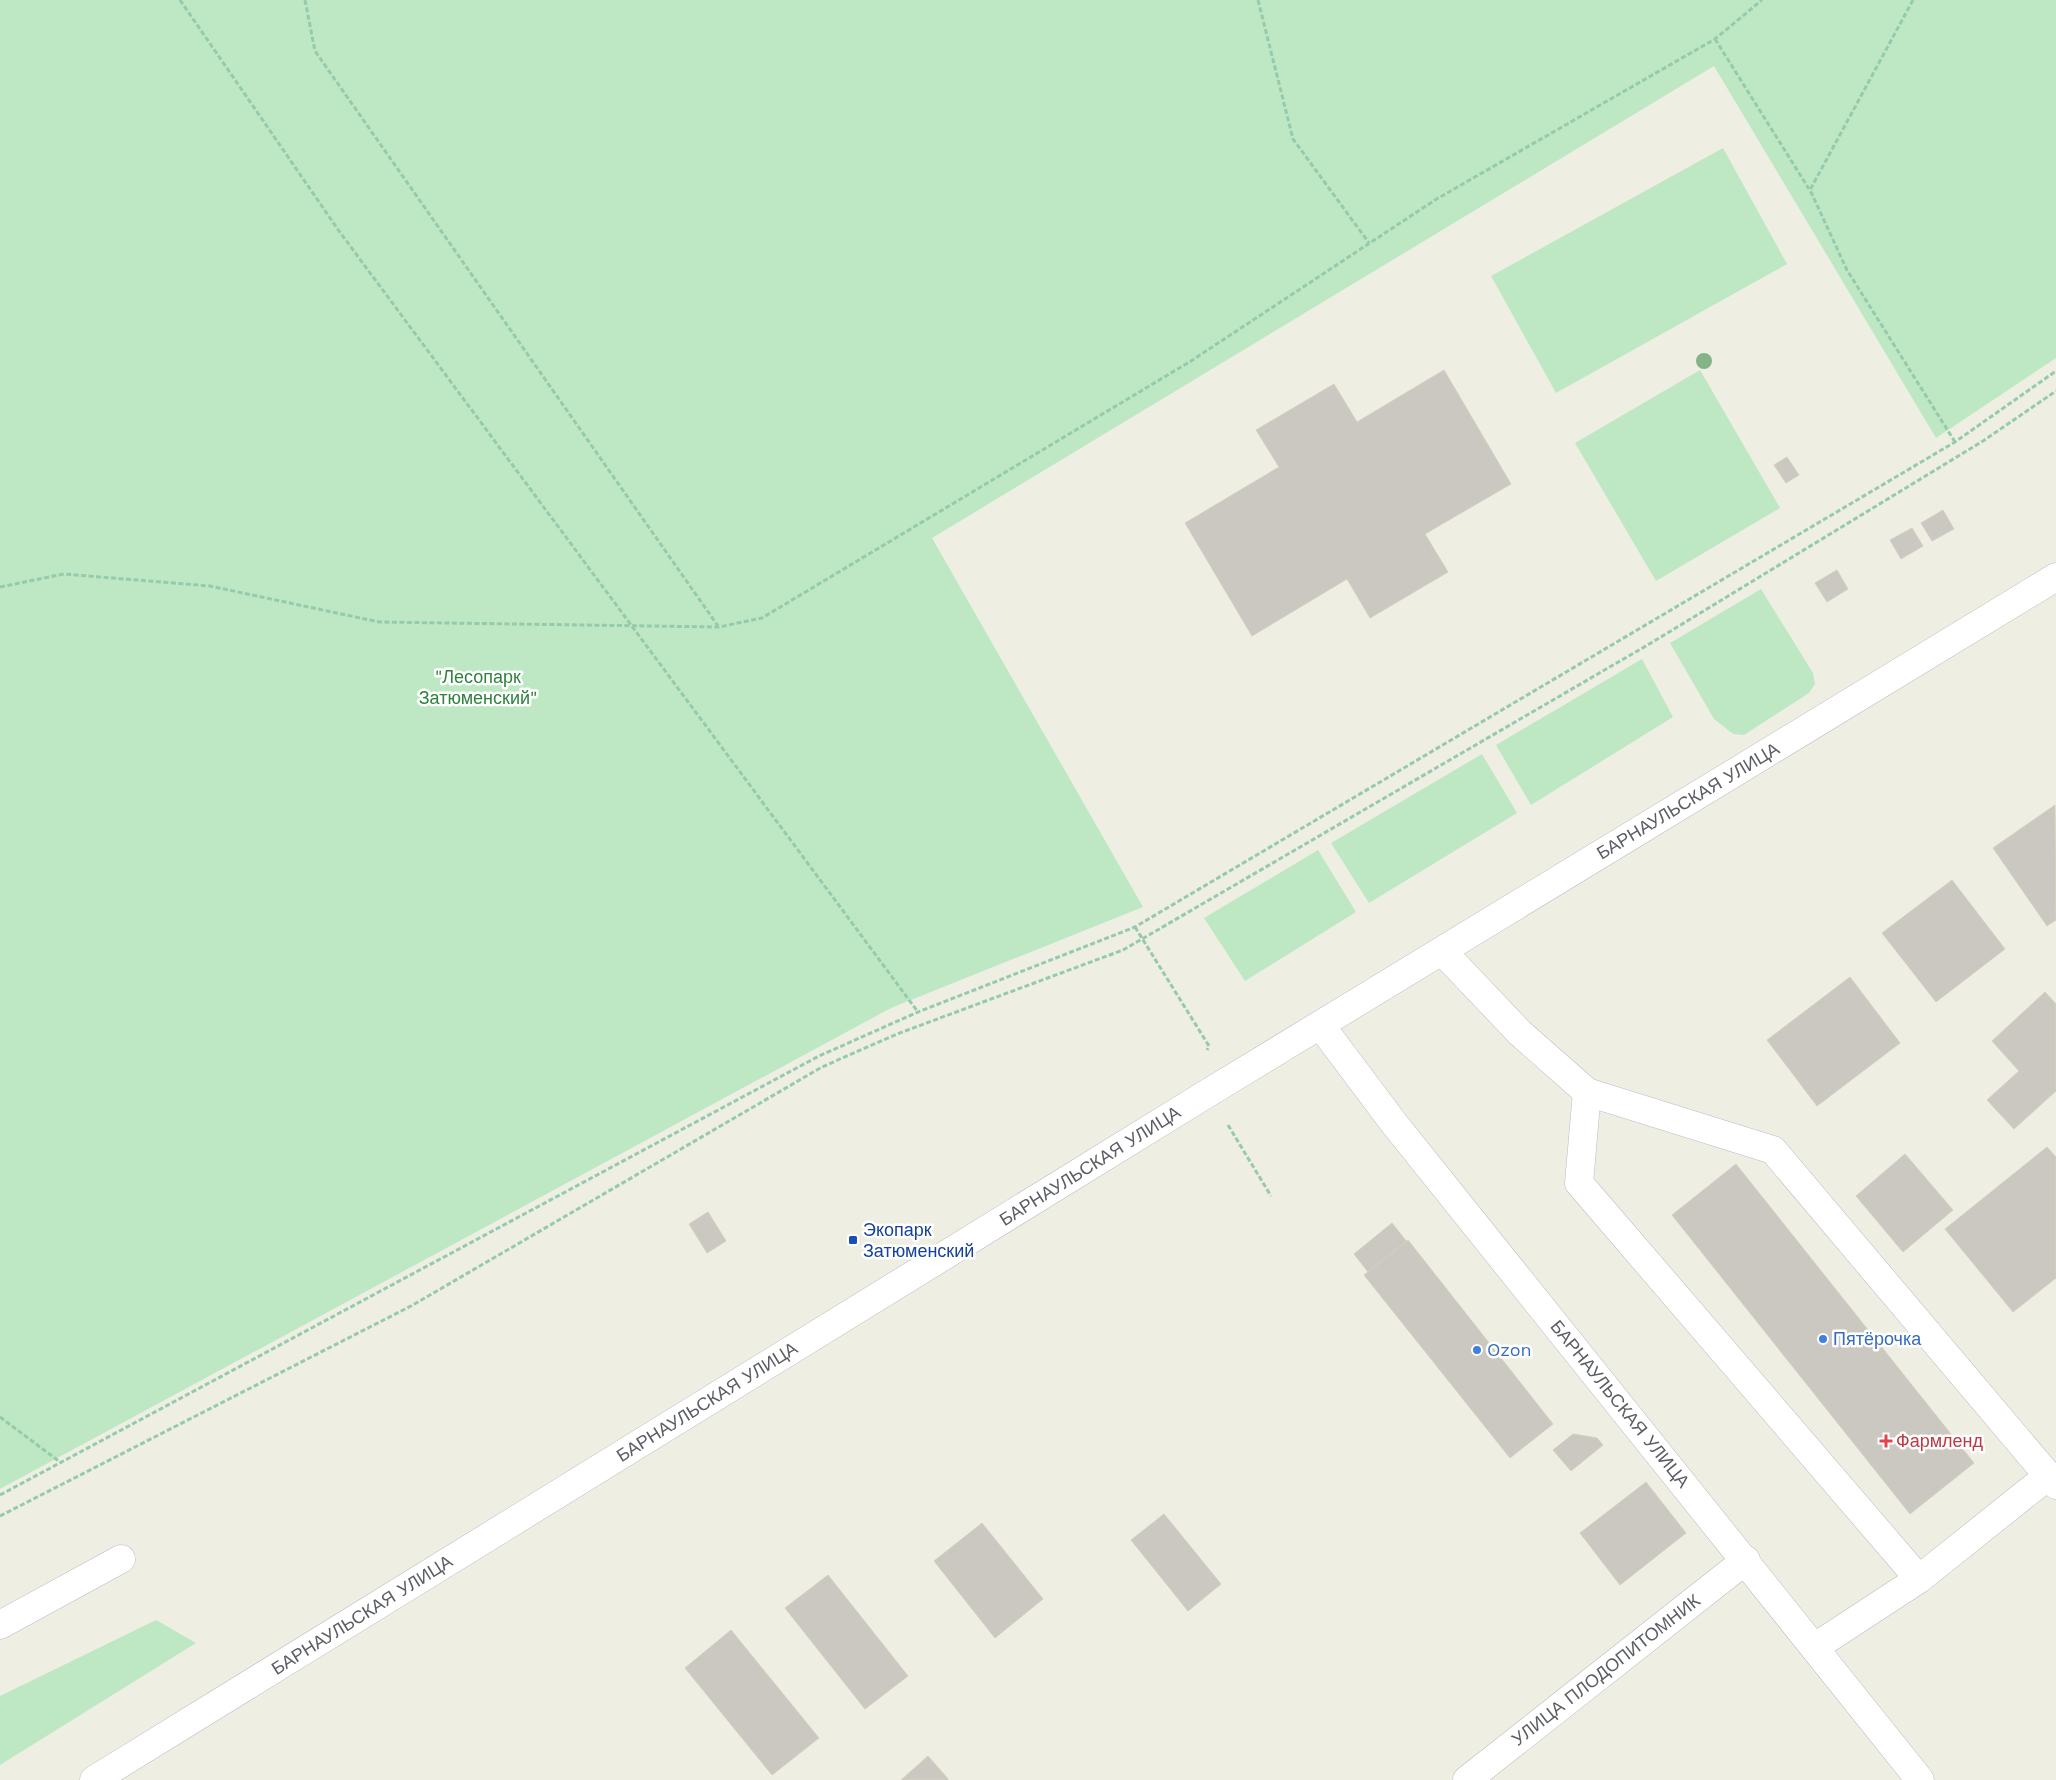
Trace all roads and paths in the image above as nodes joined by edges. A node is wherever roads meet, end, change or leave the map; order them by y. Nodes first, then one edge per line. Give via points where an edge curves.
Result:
1 (180, 0) edge
2 (305, 0) edge
3 (1258, 0) edge
4 (1762, 0) edge
5 (1912, 0) edge
6 (1715, 39) junction
7 (1810, 190) junction
8 (1369, 243) junction
9 (2056, 371) edge
10 (2056, 391) edge
11 (1956, 442) junction
12 (2056, 577) edge
13 (0, 588) edge
14 (631, 624) junction
15 (719, 627) junction
16 (1443, 952) junction
17 (918, 1012) junction
18 (1321, 1026) junction
19 (1587, 1092) junction
20 (0, 1417) edge
21 (60, 1462) junction
22 (2052, 1481) edge
23 (0, 1495) edge
24 (0, 1516) edge
25 (121, 1559) dead end
26 (1746, 1560) junction
27 (1919, 1579) junction
28 (0, 1625) edge
29 (1815, 1647) junction
30 (94, 1780) edge
31 (1467, 1780) edge
32 (1920, 1780) edge

1 - 14 path via 339,232
2 - 15 path via 315,51
3 - 8 path via 1293,139
4 - 6 path
5 - 7 path
6 - 7 path
6 - 8 path via 1435,200
7 - 11 path via 1847,270
8 - 15 path via 1191,360 813,588 762,618
9 - 11 path
10 - 24 path via 1983,441 1650,643 1136,943 897,1034 822,1067 411,1306
11 - 17 path via 1135,927
12 - 16 street, БАРНАУЛЬСКАЯ УЛИЦА
13 - 14 path via 64,574 210,586 379,622
14 - 15 path
14 - 17 path
16 - 18 street, БАРНАУЛЬСКАЯ УЛИЦА
16 - 19 street via 1520,1033
17 - 21 path via 819,1056
18 - 26 street, БАРНАУЛЬСКАЯ УЛИЦА via 1393,1122
18 - 30 street, БАРНАУЛЬСКАЯ УЛИЦА
19 - 22 street via 1773,1150
19 - 27 street via 1579,1183
20 - 21 path
21 - 23 path
22 - 27 street
25 - 28 street
26 - 29 street, БАРНАУЛЬСКАЯ УЛИЦА
26 - 31 street, УЛИЦА ПЛОДОПИТОМНИК
27 - 29 street
29 - 32 street, БАРНАУЛЬСКАЯ УЛИЦА

